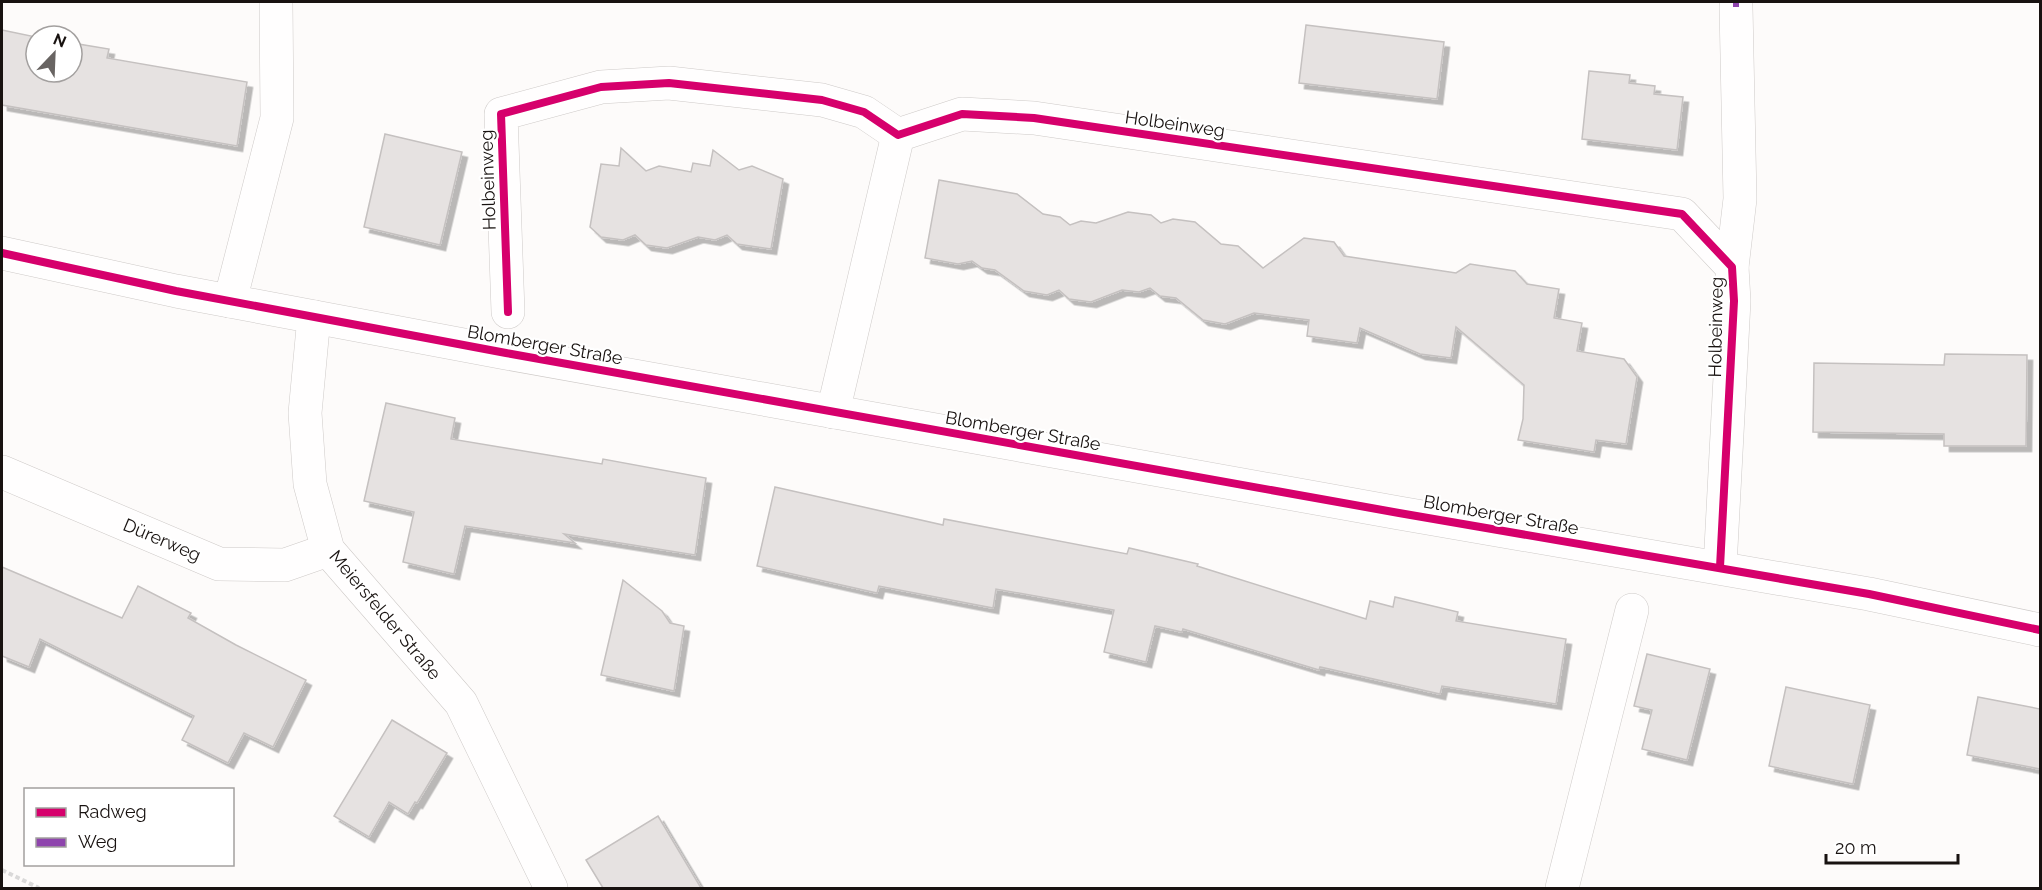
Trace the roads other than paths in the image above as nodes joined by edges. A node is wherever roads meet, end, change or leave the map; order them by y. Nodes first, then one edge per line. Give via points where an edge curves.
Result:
1 (276, 2) edge
2 (1736, 7) dead end
3 (898, 135) junction
4 (2, 253) edge
5 (1732, 267) junction
6 (230, 301) junction
7 (508, 312) dead end
8 (314, 317) junction
9 (833, 412) junction
10 (2, 472) edge
11 (328, 550) junction
12 (1720, 567) junction
13 (1632, 610) dead end
14 (2040, 630) edge
15 (551, 888) edge
16 (1562, 888) edge

1 - 6 street via 277,118
2 - 5 street via 1740,199
3 - 5 street, Holbeinweg via 962,114 1034,118 1682,214
3 - 7 street, Holbeinweg via 864,112 822,100 669,83 601,87 501,114
3 - 9 street
4 - 6 street, Blomberger Straße
5 - 12 street, Holbeinweg via 1734,301
6 - 8 street, Blomberger Straße
8 - 9 street, Blomberger Straße
8 - 11 street, Meiersfelder Straße via 305,414 310,484
9 - 12 street, Blomberger Straße
10 - 11 street, Dürerweg via 219,564 285,565
11 - 15 street, Meiersfelder Straße via 461,703
12 - 14 street, Blomberger Straße
13 - 16 street

